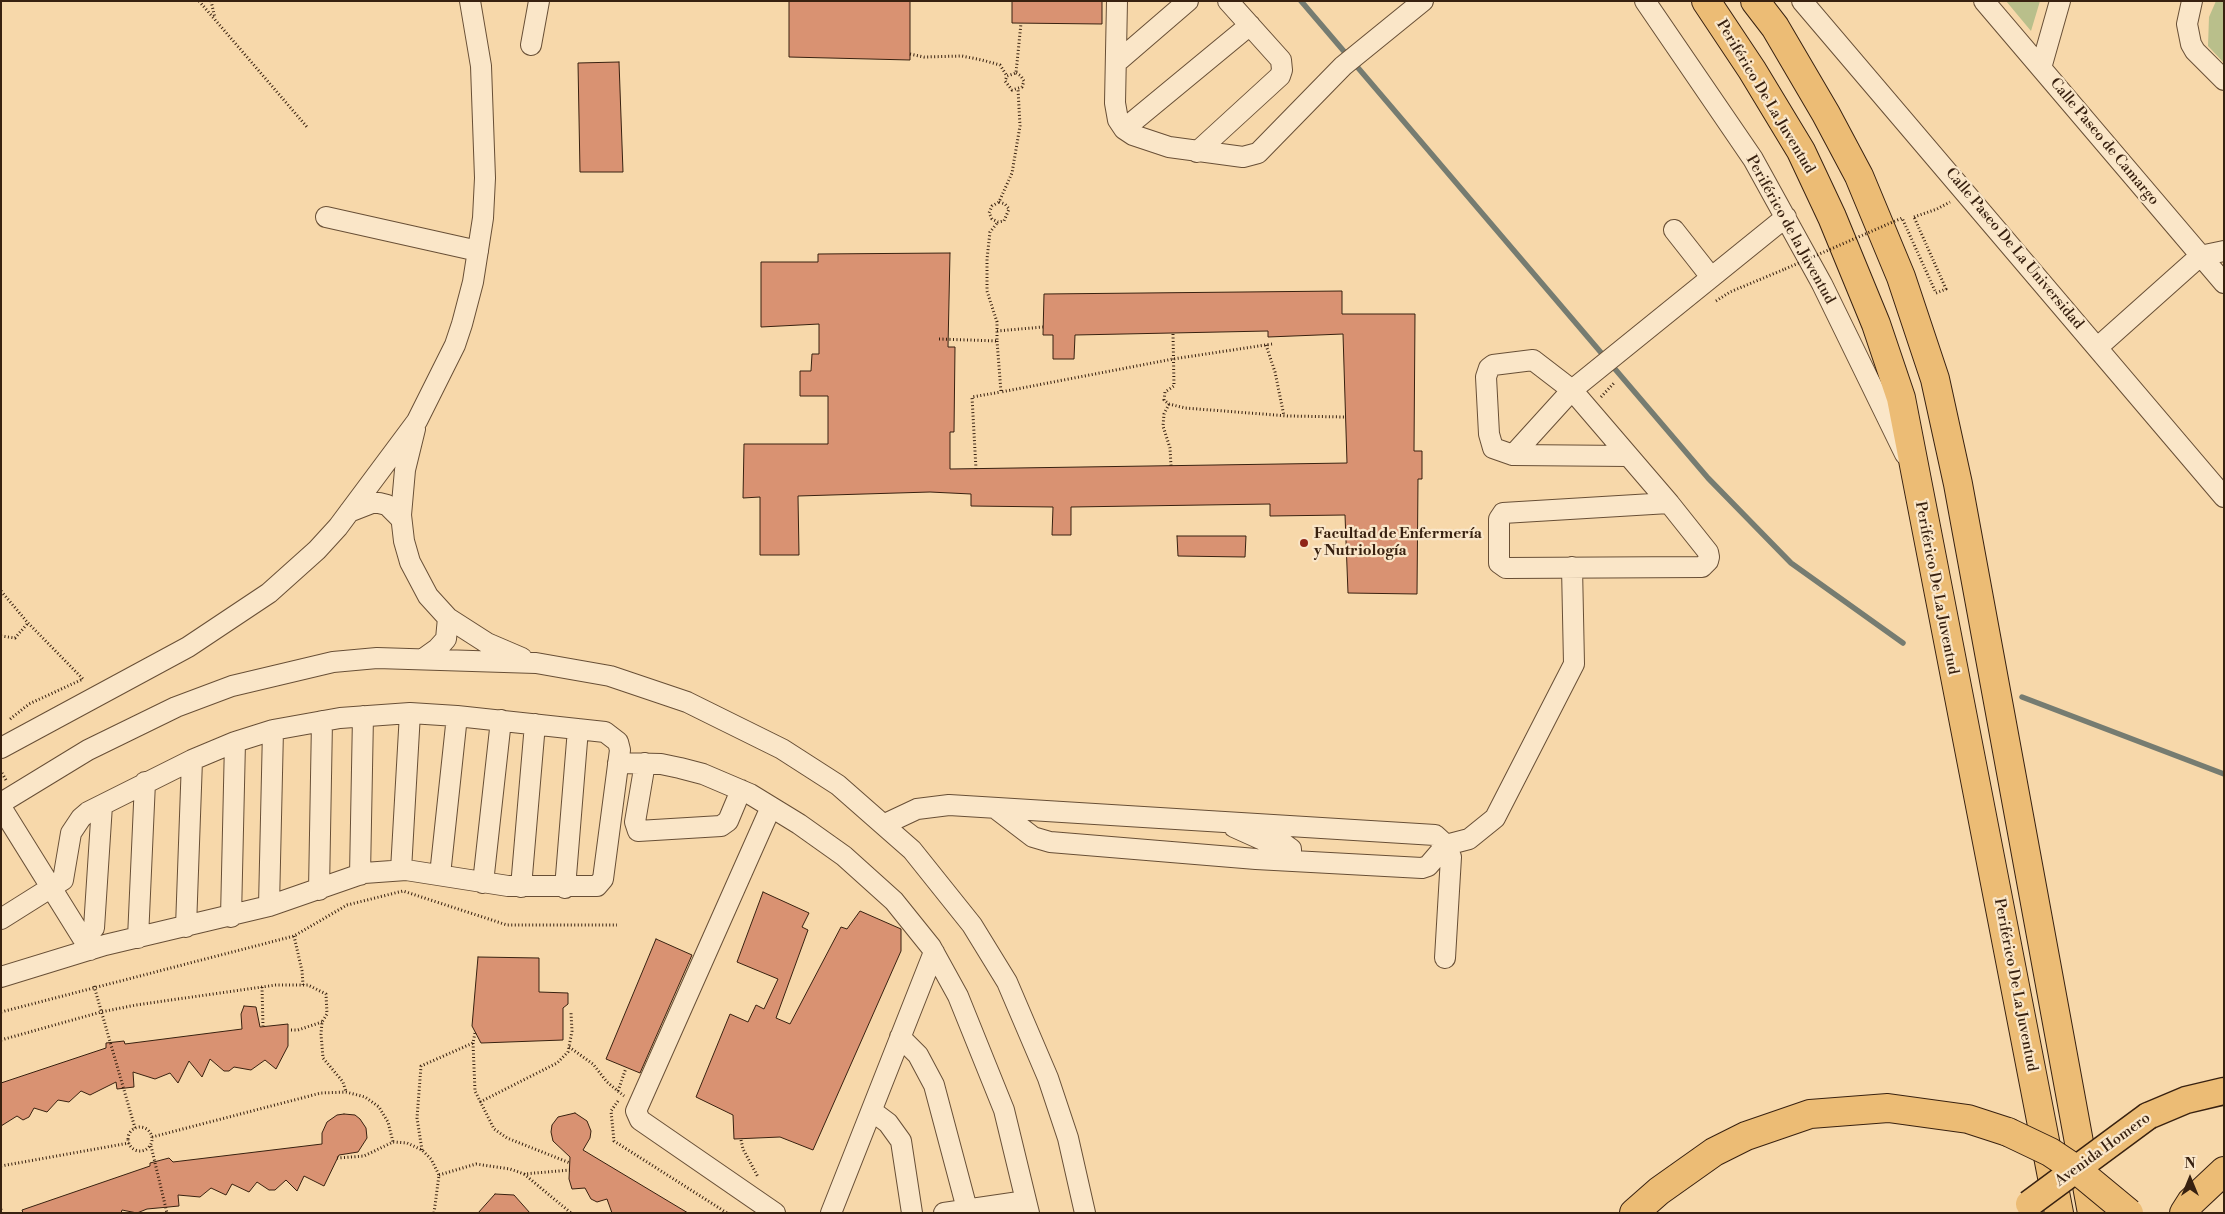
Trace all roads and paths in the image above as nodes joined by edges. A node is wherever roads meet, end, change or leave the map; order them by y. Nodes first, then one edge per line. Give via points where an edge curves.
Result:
1 (199, 1) edge
2 (211, 1) edge
3 (470, 1) edge
4 (539, 1) edge
5 (1117, 1) edge
6 (1188, 1) edge
7 (1228, 1) edge
8 (1423, 1) edge
9 (1645, 1) edge
10 (1706, 1) edge
11 (1755, 1) edge
12 (1802, 1) edge
13 (1984, 1) edge
14 (2060, 1) edge
15 (2192, 1) edge
16 (216, 21) junction
17 (1021, 23) dead end
18 (1250, 25) junction
19 (531, 45) dead end
20 (910, 54) dead end
21 (1116, 63) junction
22 (2041, 68) junction
23 (1016, 73) junction
24 (1007, 76) junction
25 (2224, 80) edge
26 (1018, 89) junction
27 (307, 127) dead end
28 (1124, 130) junction
29 (1197, 152) junction
30 (1965, 192) junction
31 (999, 202) junction
32 (326, 217) dead end
33 (1786, 217) junction
34 (998, 222) junction
35 (1674, 230) dead end
36 (478, 251) junction
37 (2224, 251) edge
38 (2200, 256) junction
39 (1711, 277) junction
40 (2224, 283) edge
41 (1714, 302) dead end
42 (1043, 327) dead end
43 (997, 330) junction
44 (1173, 334) dead end
45 (939, 339) dead end
46 (997, 341) junction
47 (1272, 344) dead end
48 (1266, 345) junction
49 (2098, 347) junction
50 (1173, 359) junction
51 (1572, 390) junction
52 (1001, 392) junction
53 (1169, 404) junction
54 (1284, 416) junction
55 (1345, 417) dead end
56 (417, 421) junction
57 (1513, 455) junction
58 (1628, 456) junction
59 (1171, 466) dead end
60 (976, 469) dead end
61 (1914, 471) junction
62 (2224, 497) edge
63 (1669, 503) junction
64 (350, 512) junction
65 (401, 519) junction
66 (1572, 567) junction
67 (1, 591) edge
68 (448, 618) junction
69 (28, 623) junction
70 (1, 636) edge
71 (423, 659) junction
72 (536, 663) junction
73 (410, 713) junction
74 (363, 716) junction
75 (457, 716) junction
76 (502, 720) junction
77 (8, 721) dead end
78 (322, 721) junction
79 (535, 724) junction
80 (578, 729) junction
81 (273, 730) junction
82 (234, 742) junction
83 (1, 748) edge
84 (192, 760) junction
85 (618, 763) junction
86 (645, 763) junction
87 (145, 782) junction
88 (740, 790) junction
89 (1, 803) edge
90 (102, 805) junction
91 (1, 807) edge
92 (771, 807) junction
93 (995, 808) junction
94 (1221, 822) junction
95 (885, 824) junction
96 (1446, 845) junction
97 (1291, 860) junction
98 (401, 870) junction
99 (360, 874) junction
100 (440, 875) junction
101 (483, 884) junction
102 (520, 887) junction
103 (51, 888) junction
104 (565, 888) junction
105 (319, 890) junction
106 (269, 906) junction
107 (231, 917) junction
108 (1, 919) edge
109 (617, 924) dead end
110 (186, 927) junction
111 (294, 936) junction
112 (138, 938) junction
113 (89, 939) junction
114 (934, 952) junction
115 (1445, 958) dead end
116 (1, 977) edge
117 (302, 985) junction
118 (94, 986) junction
119 (262, 987) junction
120 (1, 1012) edge
121 (101, 1012) junction
122 (570, 1013) dead end
123 (322, 1022) junction
124 (264, 1026) dead end
125 (291, 1030) dead end
126 (475, 1033) dead end
127 (900, 1037) junction
128 (1, 1040) edge
129 (473, 1043) junction
130 (569, 1047) junction
131 (626, 1068) dead end
132 (618, 1091) junction
133 (2224, 1091) edge
134 (346, 1092) junction
135 (630, 1100) junction
136 (480, 1102) junction
137 (872, 1111) junction
138 (135, 1128) junction
139 (152, 1137) junction
140 (129, 1142) junction
141 (393, 1142) junction
142 (151, 1146) junction
143 (422, 1150) junction
144 (337, 1158) dead end
145 (570, 1163) dead end
146 (1, 1166) edge
147 (570, 1170) dead end
148 (2224, 1171) edge
149 (524, 1174) junction
150 (439, 1175) junction
151 (1028, 1207) edge
152 (1, 1208) edge
153 (2023, 1209) edge
154 (967, 1210) junction
155 (2, 1213) edge
156 (167, 1213) edge
157 (434, 1213) edge
158 (570, 1213) edge
159 (727, 1213) edge
160 (775, 1213) edge
161 (831, 1213) edge
162 (912, 1213) edge
163 (944, 1213) edge
164 (1085, 1213) edge
165 (1634, 1213) edge
166 (2060, 1213) edge
167 (2092, 1213) edge
168 (2129, 1213) edge
169 (2184, 1213) edge

1 - 16 path
2 - 16 path
3 - 36 street via 481,66 485,144 484,218
4 - 19 street
5 - 21 street
6 - 21 street
7 - 18 street
8 - 29 street via 1343,66 1258,153 1243,157
9 - 33 street, Periférico de la Juventud via 1753,159
10 - 61 highway, Periférico De La Juventud via 1801,151 1832,217 1876,324 1901,398
11 - 167 highway via 1780,35 1859,176 1902,277 1935,379 1960,493
12 - 30 street, Calle Paseo De La Universidad
13 - 22 street, Calle Paseo de Camargo
14 - 22 street
15 - 25 street via 2188,24 2191,44
16 - 27 path
17 - 23 path
18 - 28 street
18 - 29 street via 1281,60 1280,76
20 - 24 path via 982,60 1000,65
21 - 28 street via 1115,103 1118,120
22 - 38 street, Calle Paseo de Camargo
23 - 24 path
23 - 26 path via 1024,81
24 - 26 path via 1005,81 1009,87
26 - 31 path via 1020,126 1012,174
28 - 29 street via 1169,147
30 - 41 path, bridge via 1937,209 1914,217 1946,289 1936,293 1902,218 1730,292
30 - 49 street, Calle Paseo De La Universidad
31 - 34 path via 989,213
31 - 34 path via 1009,209 1004,221
32 - 36 street
33 - 39 street
33 - 61 street, Periférico de la Juventud
34 - 43 path via 990,232 987,260 987,291
35 - 39 street
36 - 56 street via 462,324
37 - 38 street
38 - 40 street, Calle Paseo de Camargo
38 - 49 street
39 - 51 street
42 - 43 path
43 - 46 path
44 - 50 path
45 - 46 path
46 - 52 path
47 - 48 path
48 - 50 path
48 - 54 path
49 - 62 street, Calle Paseo De La Universidad
50 - 52 path
50 - 53 path via 1174,386 1165,392 1164,400
51 - 57 street
51 - 57 street via 1532,360 1489,368 1486,377 1490,444
51 - 58 street
52 - 60 path via 972,397
53 - 54 path
53 - 59 path via 1163,426 1170,448
54 - 55 path
56 - 64 street
56 - 65 street via 405,470
57 - 58 street
58 - 63 street
61 - 166 highway, Periférico De La Juventud
63 - 66 street via 1708,552 1706,564 1702,567
63 - 66 street via 1507,512 1500,516 1498,559 1502,566
64 - 65 street via 379,503
64 - 83 street via 294,572 234,618 188,647
65 - 68 street via 410,562 428,596
66 - 96 street via 1574,664 1495,818 1469,839
67 - 69 path
68 - 71 street via 446,639
68 - 72 street via 487,642
69 - 70 path via 14,638
69 - 77 path via 82,679 29,704
71 - 72 street
71 - 89 street via 377,658 333,662 232,686 131,727
72 - 95 street via 610,676 687,702 805,762
73 - 74 street
73 - 75 street
73 - 98 street
74 - 78 street
74 - 99 street
75 - 76 street
75 - 100 street
76 - 79 street
76 - 101 street
78 - 81 street
78 - 105 street
79 - 80 street
79 - 102 street
80 - 85 street via 613,736 620,750
80 - 104 street
81 - 82 street
81 - 106 street
82 - 84 street
82 - 107 street
84 - 87 street
84 - 110 street
85 - 86 street
85 - 104 street via 603,879 593,888
86 - 88 street via 703,774
86 - 88 street via 635,822 638,830 721,826 728,821
87 - 90 street
87 - 112 street
88 - 92 street
90 - 103 street via 88,812 75,826 63,880
90 - 113 street
91 - 103 street
92 - 114 street via 844,856 887,894 920,930
92 - 135 street
93 - 94 street
93 - 95 street via 949,805 917,809
93 - 97 street via 1033,837 1050,842
94 - 96 street via 1435,835
94 - 97 street via 1263,840 1284,844 1291,849
95 - 164 street via 921,861 972,925 1008,982 1054,1095 1068,1138
96 - 97 street via 1428,866 1422,868
96 - 115 street via 1451,857
98 - 99 street
98 - 100 street
99 - 105 street
100 - 101 street
101 - 102 street
102 - 104 street
103 - 108 street
103 - 113 street
105 - 106 street
106 - 107 street
107 - 110 street
109 - 111 path via 507,924 402,891 347,905
110 - 112 street
111 - 117 path
111 - 118 path
112 - 113 street
113 - 116 street
114 - 127 street
114 - 151 street via 958,996 989,1069 1004,1110
117 - 119 path
117 - 123 path via 326,994 327,1014
118 - 120 path
118 - 121 path
119 - 121 path
119 - 124 path
121 - 128 path
121 - 138 path
122 - 130 path via 572,1031
123 - 125 path
123 - 134 path via 323,1058 343,1082
126 - 129 path
127 - 137 street
127 - 154 street via 918,1055 934,1084
129 - 136 path via 475,1091
129 - 143 path via 421,1066 417,1118
130 - 132 path via 593,1064
130 - 136 path via 557,1064
131 - 132 path
132 - 135 path
133 - 153 main road, Avenida Homero, bridge via 2186,1100 2148,1116
134 - 139 path via 320,1094
134 - 141 path via 365,1097 379,1107 388,1122
135 - 159 path via 611,1111 614,1141
135 - 160 street via 640,1120
136 - 145 path via 494,1129 507,1138
137 - 161 street
137 - 162 street via 888,1123 901,1141
138 - 139 path via 147,1129
138 - 140 path via 128,1136
139 - 142 path
140 - 142 path via 131,1147 142,1151
140 - 146 path
141 - 143 path via 407,1143
141 - 144 path via 364,1156
142 - 156 path
143 - 150 path
147 - 149 path
148 - 169 highway via 2190,1202
149 - 150 path via 476,1164
149 - 158 path
150 - 157 path
151 - 154 street
152 - 155 path
154 - 163 street
165 - 168 highway, bridge via 1714,1152 1762,1130 1810,1114 1888,1108 1968,1119 2008,1132 2050,1152 2077,1170

